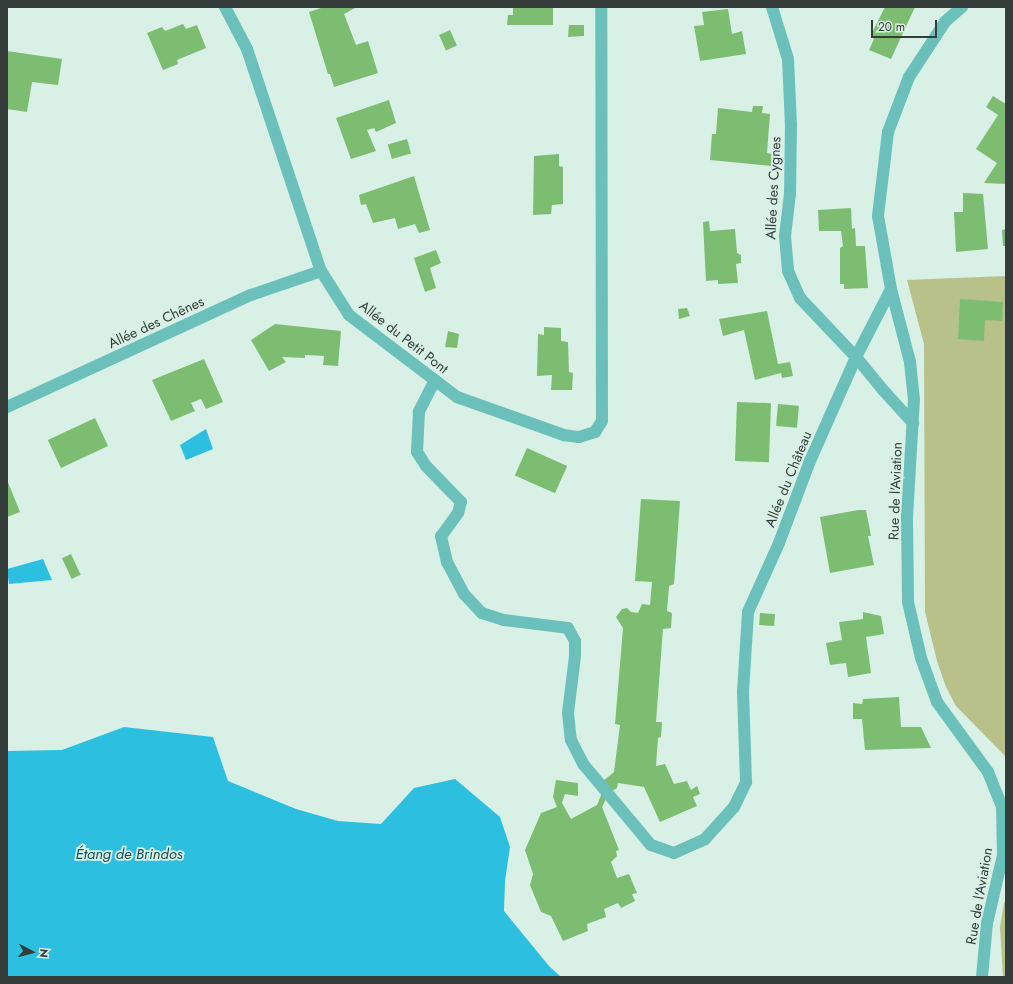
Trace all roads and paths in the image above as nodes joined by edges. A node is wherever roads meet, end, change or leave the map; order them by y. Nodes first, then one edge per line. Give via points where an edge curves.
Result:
1 (225, 7) edge
2 (601, 7) edge
3 (772, 7) edge
4 (962, 7) edge
5 (321, 271) junction
6 (891, 289) junction
7 (856, 357) junction
8 (435, 380) junction
9 (7, 407) edge
10 (913, 423) junction
11 (982, 977) edge

1 - 5 street, Allée du Petit Pont via 247,49
2 - 8 street, Allée du Petit Pont via 602,421 594,432 579,437 564,435 457,397
3 - 7 street, Allée des Cygnes via 788,59 791,132 790,194 785,236 788,271 800,298
4 - 6 street, Rue de l'Aviation via 945,22 909,77 888,132 878,216
5 - 8 street, Allée du Petit Pont via 349,315
5 - 9 street, Allée des Chênes via 251,295
6 - 7 street, Allée du Château
6 - 10 street, Rue de l'Aviation via 910,362 914,399
7 - 8 street, Allée du Château via 748,612 743,692 746,782 734,807 705,839 674,853 651,845 584,765 571,740 568,713 575,641 568,628 504,620 482,613 464,594 447,562 441,536 458,513 461,502 426,466 417,452 419,412
7 - 10 street, Allée des Cygnes
10 - 11 street, Rue de l'Aviation via 908,518 908,602 921,658 938,702 988,772 1002,807 1003,855 986,923

